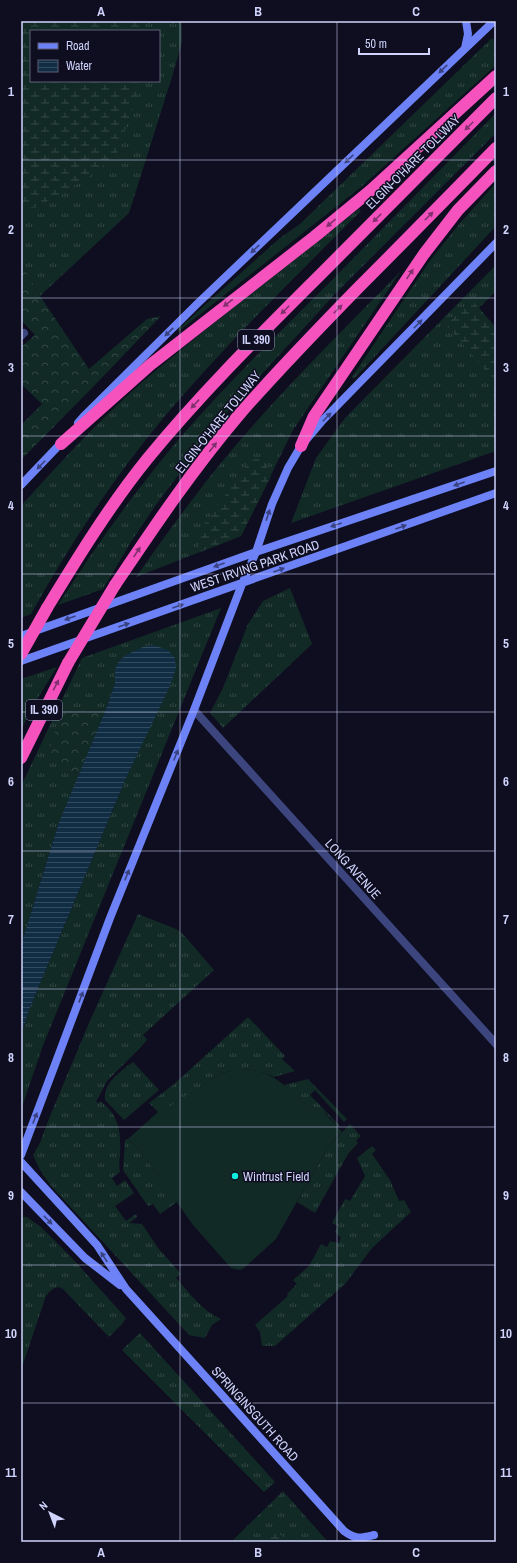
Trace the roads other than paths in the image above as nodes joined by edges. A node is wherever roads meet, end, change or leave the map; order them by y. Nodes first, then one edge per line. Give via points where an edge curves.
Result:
1 (466, 21) edge
2 (493, 23) edge
3 (464, 49) junction
4 (496, 76) edge
5 (496, 98) edge
6 (496, 148) edge
7 (496, 171) edge
8 (496, 243) edge
9 (61, 444) junction
10 (301, 446) junction
11 (496, 471) edge
12 (21, 485) edge
13 (496, 493) edge
14 (256, 552) junction
15 (242, 584) junction
16 (21, 636) edge
17 (21, 654) edge
18 (21, 661) edge
19 (194, 710) junction
20 (21, 758) edge
21 (496, 1044) edge
22 (21, 1155) edge
23 (21, 1162) edge
24 (21, 1192) edge
25 (126, 1289) junction
26 (374, 1535) dead end

1 - 3 main road via 468,34
2 - 3 main road
3 -> 9 main road via 163,337 85,415
4 -> 9 highway via 370,191 150,365
5 -> 17 highway, ELGIN-O'HARE TOLLWAY / IL 390, bridge via 190,409 109,510 77,558
20 -> 6 highway, ELGIN-O'HARE TOLLWAY / IL 390, bridge via 68,662 115,585 189,479 238,416 332,315
10 -> 7 highway via 314,416 424,254 458,210
10 -> 8 main road via 323,420
9 -> 12 main road
14 -> 10 main road via 272,504
11 -> 14 main road, WEST IRVING PARK ROAD
15 -> 13 main road, WEST IRVING PARK ROAD
14 - 15 main road
14 -> 16 main road, WEST IRVING PARK ROAD
18 -> 15 main road, WEST IRVING PARK ROAD
15 - 19 main road
19 - 21 street, LONG AVENUE
22 -> 19 main road via 110,918
25 -> 23 main road, SPRINGINSGUTH ROAD via 97,1245
24 -> 25 main road, SPRINGINSGUTH ROAD via 85,1258
25 - 26 main road, SPRINGINSGUTH ROAD via 344,1531 352,1538

